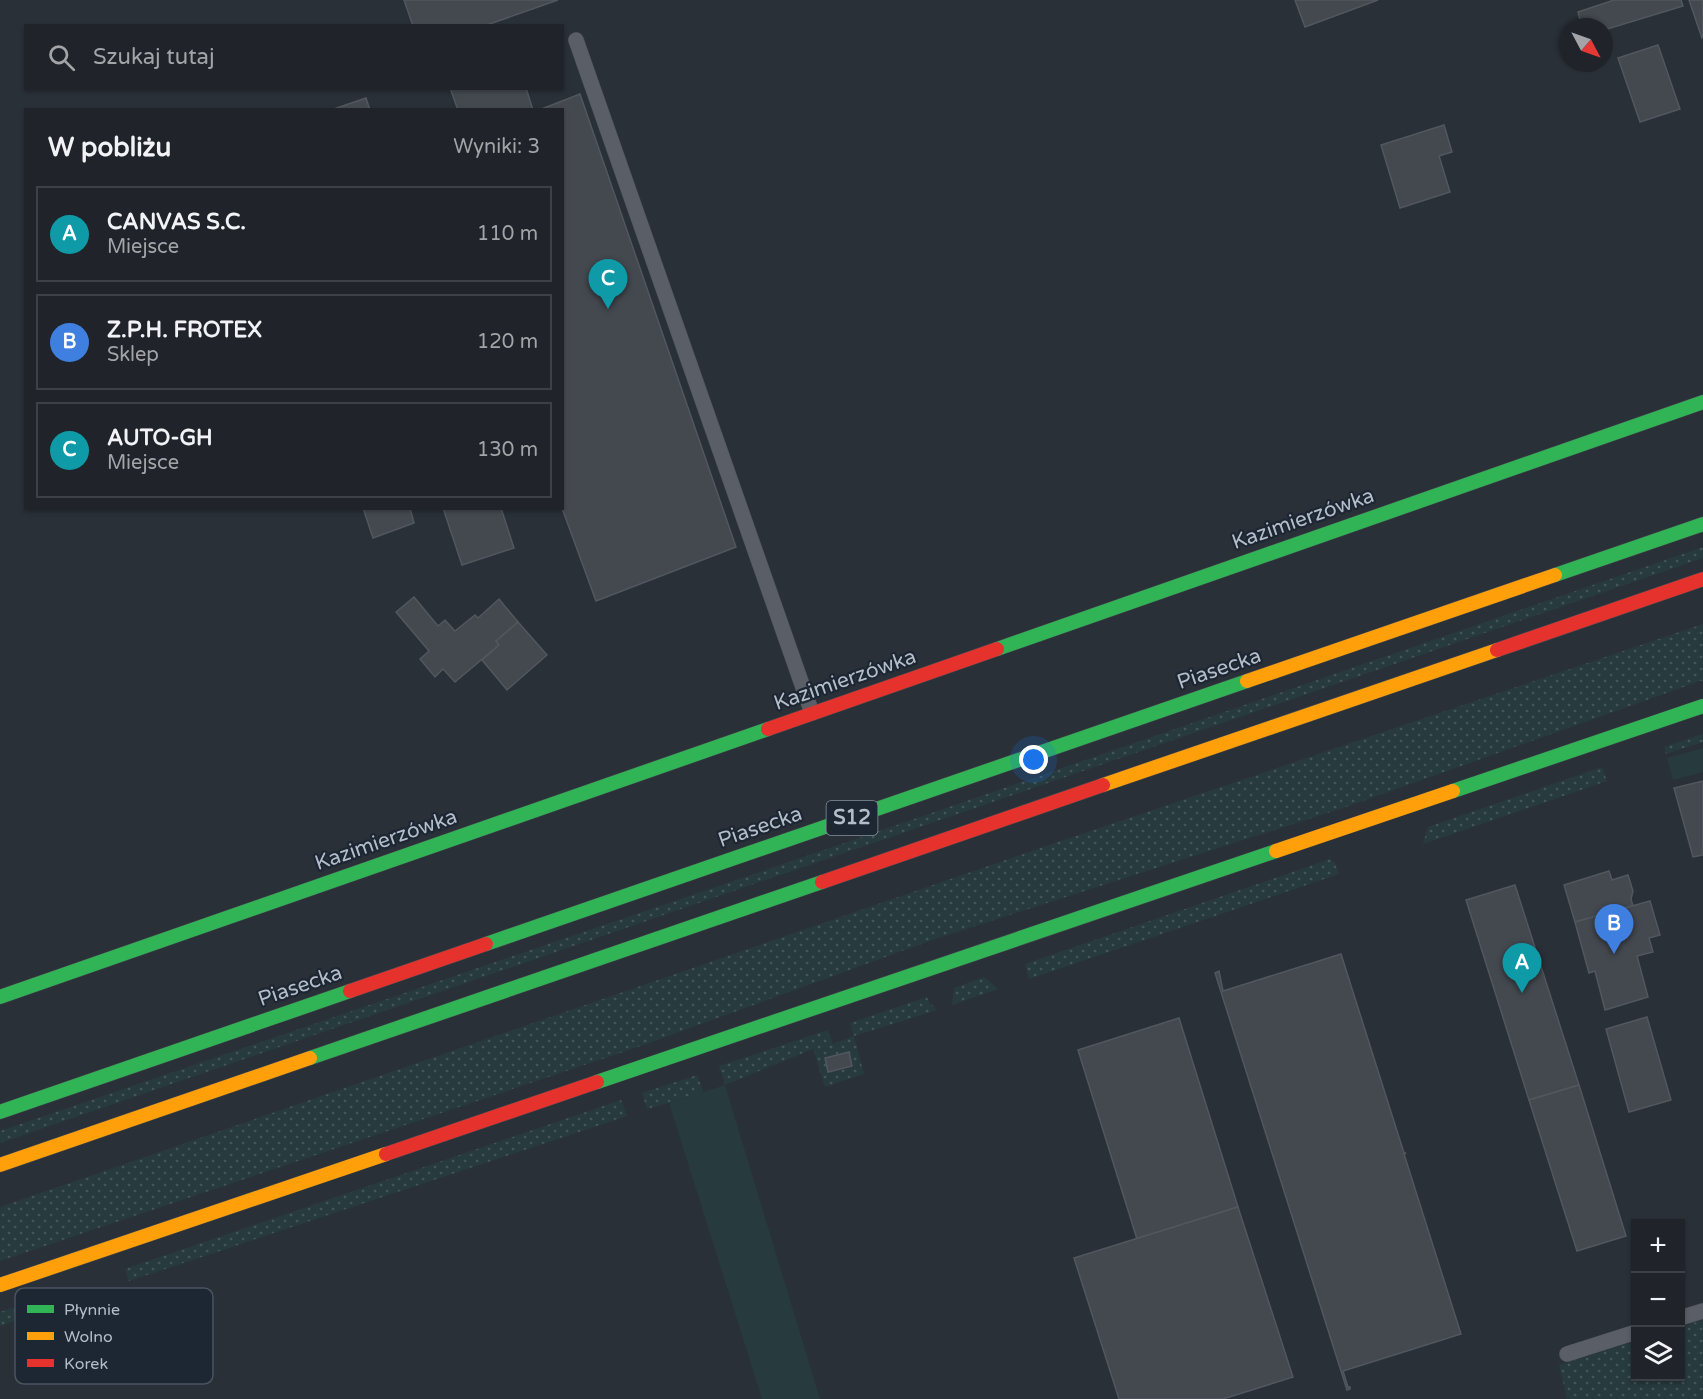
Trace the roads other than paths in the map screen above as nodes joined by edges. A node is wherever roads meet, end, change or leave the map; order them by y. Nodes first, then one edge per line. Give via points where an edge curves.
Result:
1 (576, 40) dead end
2 (1703, 402) edge
3 (1703, 524) edge
4 (1703, 579) edge
5 (1703, 706) edge
6 (812, 713) junction
7 (0, 997) edge
8 (0, 1112) edge
9 (0, 1165) edge
10 (0, 1285) edge
11 (1703, 1311) edge
12 (1685, 1316) edge
13 (1631, 1333) edge
14 (1567, 1354) dead end

1 - 6 lane
2 - 6 main road, Kazimierzówka
3 - 8 main road, Piasecka / S12
4 - 9 main road, S12
5 - 10 main road
6 - 7 main road, Kazimierzówka
11 - 12 lane
13 - 14 lane

